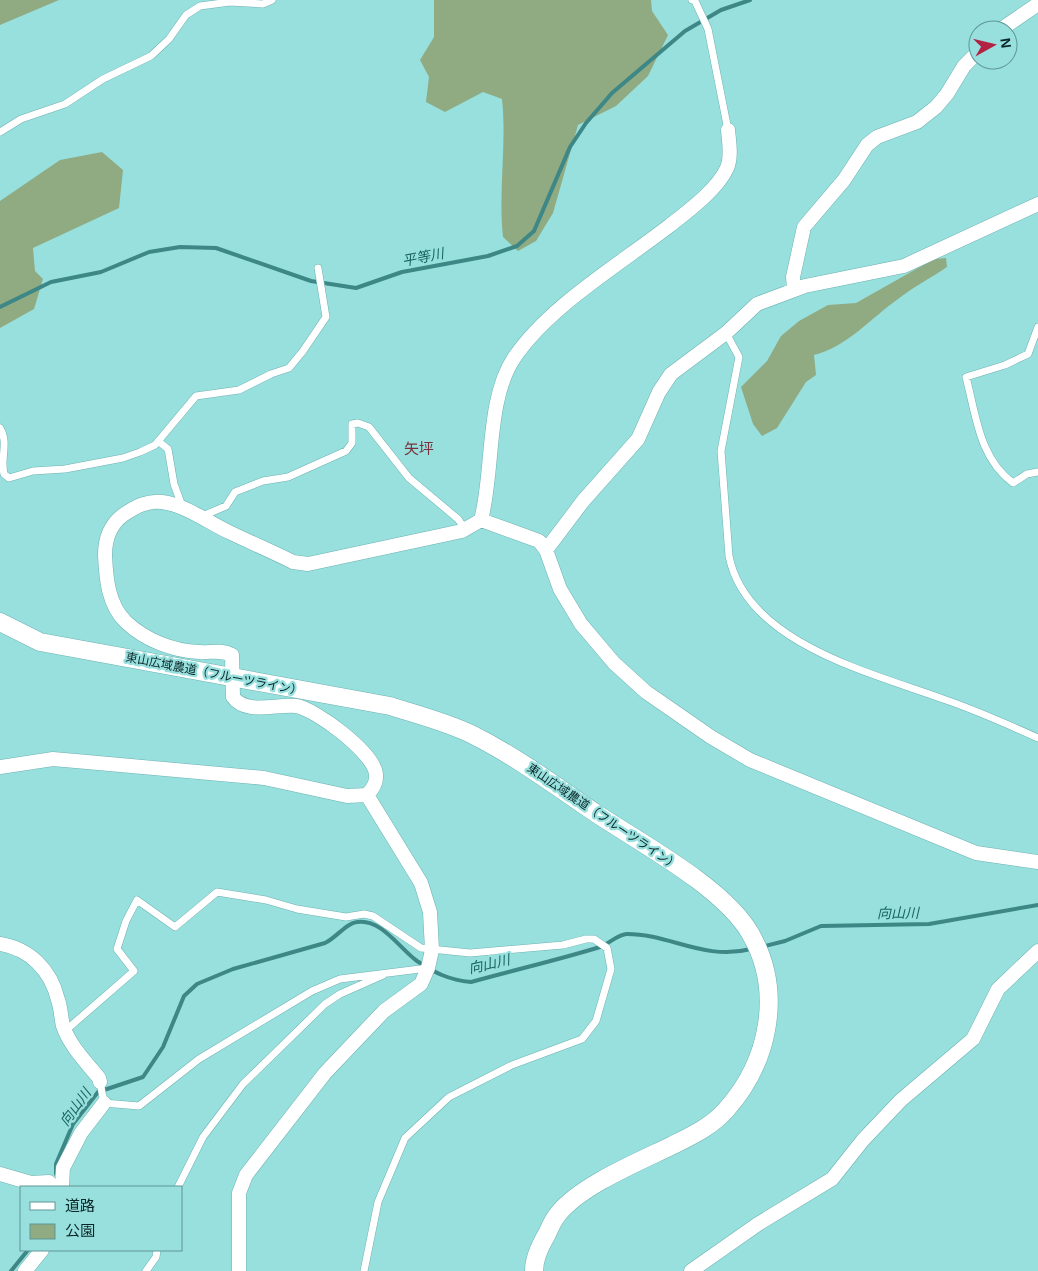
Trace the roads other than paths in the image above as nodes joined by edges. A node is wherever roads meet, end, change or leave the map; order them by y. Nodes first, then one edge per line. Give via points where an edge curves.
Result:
1 (272, 0) edge
2 (692, 0) edge
3 (1038, 4) edge
4 (1015, 20) edge
5 (968, 62) edge
6 (728, 130) joint
7 (0, 132) edge
8 (1038, 204) edge
9 (319, 271) dead end
10 (794, 290) junction
11 (1038, 327) edge
12 (726, 333) junction
13 (0, 428) edge
14 (158, 441) junction
15 (1038, 472) edge
16 (182, 508) junction
17 (200, 517) junction
18 (481, 520) junction
19 (465, 529) junction
20 (546, 550) junction
21 (0, 622) edge
22 (233, 678) junction
23 (1038, 738) edge
24 (0, 767) edge
25 (367, 795) junction
26 (1037, 861) edge
27 (0, 944) edge
28 (432, 950) junction
29 (1038, 951) edge
30 (428, 968) junction
31 (390, 972) junction
32 (66, 1031) junction
33 (100, 1082) joint
34 (104, 1101) junction
35 (0, 1174) edge
36 (58, 1183) edge
37 (178, 1186) edge
38 (41, 1251) edge
39 (157, 1251) edge
40 (25, 1271) edge
41 (146, 1271) edge
42 (238, 1271) edge
43 (364, 1271) edge
44 (534, 1271) edge
45 (691, 1271) edge

1 - 7 lane via 263,4 230,2 200,6 186,15 170,38 151,56 104,79 66,104 21,119
2 - 6 lane via 708,27
3 - 4 street
5 - 10 street via 936,107 917,122 877,137 867,145 844,180 804,227 793,277
6 - 18 street via 728,167 714,185 691,209 564,305 513,359 500,386
8 - 10 street via 904,266
9 - 14 lane via 326,318 289,368 239,390 196,396
10 - 12 street via 757,304
11 - 15 lane via 1028,354 1005,366 966,377 983,444 1000,474 1013,483 1027,474
12 - 20 street via 671,374 659,392 638,439 583,501
12 - 23 lane via 739,357 721,451 729,556 741,586 786,635 813,650 972,709
13 - 14 lane via 5,437 2,466 8,478 123,458
14 - 16 lane via 168,449
16 - 17 street
16 - 22 street via 162,502 144,503 118,519 109,532 105,548 110,598 125,622 166,646 200,652 223,651 232,656
17 - 19 street via 293,562 308,564 402,546
17 - 19 lane via 226,506 235,492 288,477 346,451 352,443 352,424 358,423 369,427 409,478 458,519
18 - 19 street
18 - 20 street via 538,540
20 - 26 street via 560,589 581,624 614,663 646,692 711,737 750,760 967,849
21 - 22 street, 東山広域農道（フルーツライン） via 40,642
22 - 25 street via 233,697 237,703 248,707 296,706 313,712 361,750 372,761 376,774 375,786
22 - 44 street, 東山広域農道（フルーツライン） via 390,706 472,734 520,762 685,872 722,901 750,933 762,959 769,1016 756,1066 741,1091 726,1111 701,1131 582,1192 558,1214 543,1240
24 - 25 street via 53,759 264,778 347,796
25 - 28 street via 421,883 430,912
27 - 32 street via 34,957 44,968 58,998
28 - 30 street
28 - 32 lane via 421,948 373,916 364,914 346,917 297,910 266,900 217,892 175,927 137,900 117,949 134,971
28 - 43 lane via 470,953 563,945 586,938 594,939 607,948 611,970 596,1021 582,1039 512,1065 449,1097 405,1138 378,1202
29 - 45 street via 998,989 973,1038 901,1100 832,1179 758,1224
30 - 31 lane
30 - 42 street via 421,984 384,1011 325,1073 246,1176 239,1194
31 - 34 lane via 340,979 312,991 198,1059 139,1106
31 - 37 lane via 325,1004 243,1084 203,1137
32 - 33 street via 71,1044
33 - 34 lane
34 - 36 street via 81,1133
35 - 36 street via 31,1183
38 - 40 street
39 - 41 lane

